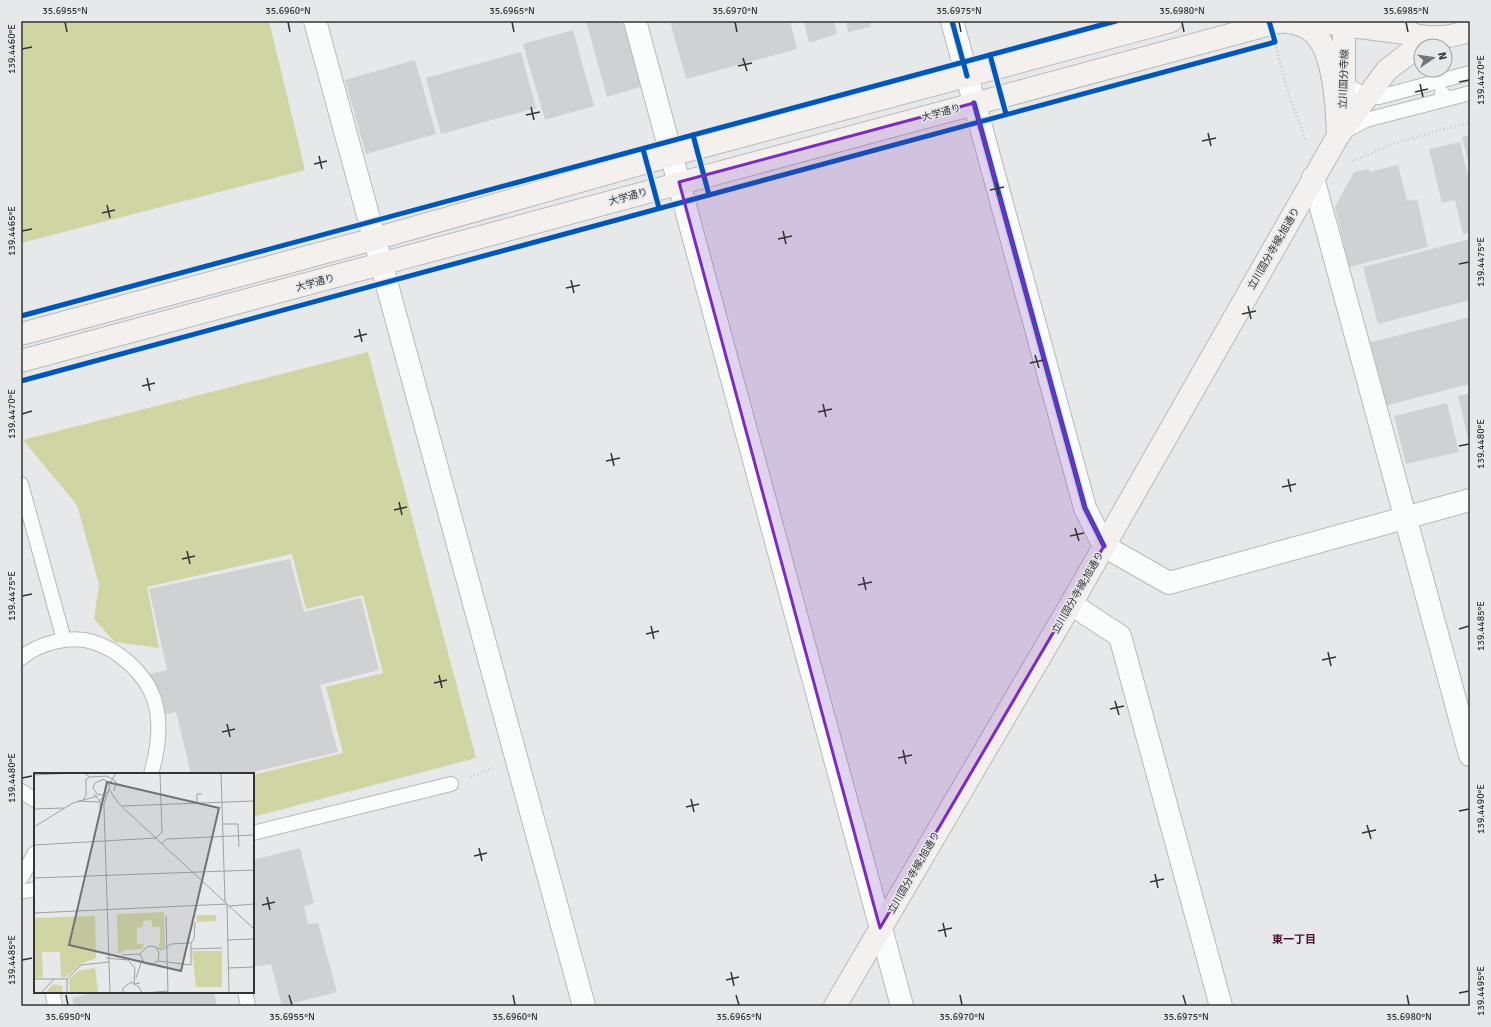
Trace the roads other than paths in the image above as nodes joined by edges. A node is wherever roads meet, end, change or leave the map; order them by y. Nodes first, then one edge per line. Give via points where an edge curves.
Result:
1 (315, 21) edge
2 (635, 21) edge
3 (952, 21) edge
4 (1171, 21) edge
5 (1313, 21) edge
6 (1377, 21) edge
7 (1392, 21) edge
8 (1344, 23) edge
9 (1276, 27) edge
10 (1470, 30) edge
11 (1413, 34) junction
12 (1435, 38) joint
13 (1413, 50) edge
14 (1470, 73) edge
15 (966, 76) junction
16 (1339, 81) junction
17 (1435, 82) junction
18 (1470, 93) edge
19 (1367, 96) junction
20 (1447, 99) junction
21 (974, 103) junction
22 (1338, 136) junction
23 (672, 155) junction
24 (1313, 178) junction
25 (679, 182) junction
26 (374, 239) junction
27 (381, 264) junction
28 (21, 334) edge
29 (21, 361) edge
30 (21, 484) edge
31 (1470, 500) edge
32 (1405, 517) junction
33 (1104, 546) junction
34 (1071, 604) junction
35 (64, 640) junction
36 (21, 658) edge
37 (1470, 755) edge
38 (156, 759) junction
39 (144, 773) edge
40 (151, 773) edge
41 (451, 784) road end
42 (21, 791) edge
43 (34, 799) edge
44 (254, 833) edge
45 (34, 855) edge
46 (21, 878) edge
47 (34, 888) edge
48 (21, 892) edge
49 (880, 928) junction
50 (54, 993) edge
51 (245, 993) edge
52 (55, 1006) edge
53 (248, 1006) edge
54 (584, 1006) edge
55 (835, 1006) edge
56 (902, 1006) edge
57 (1221, 1006) edge

1 - 26 street
2 - 23 street
3 - 15 street
4 - 15 main road
5 - 8 main road
6 - 11 lane
7 - 11 main road
8 - 11 main road
8 - 16 main road, 立川国分寺線
9 - 16 main road via 1294,22 1310,30 1320,40
9 - 21 main road, 大学通り
10 - 12 main road
11 - 12 main road
13 - 19 main road via 1388,70
14 - 17 lane
15 - 21 street
15 - 23 main road
16 - 19 lane
16 - 22 main road, 立川国分寺線
17 - 19 lane via 1379,97
17 - 20 lane
18 - 20 lane
19 - 22 main road, 立川国分寺線;旭通り
20 - 22 lane via 1366,120
21 - 25 main road, 大学通り
21 - 33 street via 1085,508
22 - 24 main road, 立川国分寺線;旭通り
23 - 25 street
23 - 26 main road
24 - 32 street
24 - 33 main road, 立川国分寺線;旭通り
25 - 27 main road, 大学通り
25 - 49 street
26 - 27 street
26 - 28 main road
27 - 29 main road, 大学通り
27 - 54 street
30 - 35 lane
31 - 32 street
32 - 33 street via 1169,583
32 - 37 street
33 - 34 main road, 立川国分寺線;旭通り
34 - 49 main road, 立川国分寺線;旭通り
34 - 57 street via 1120,636
35 - 36 lane via 35,648
35 - 38 lane via 92,642 125,660 143,678 153,698 158,719
38 - 39 lane
38 - 40 lane
41 - 44 lane
42 - 43 lane
45 - 46 lane
47 - 48 lane
49 - 55 main road, 立川国分寺線;旭通り
49 - 56 street
50 - 52 lane
51 - 53 lane

